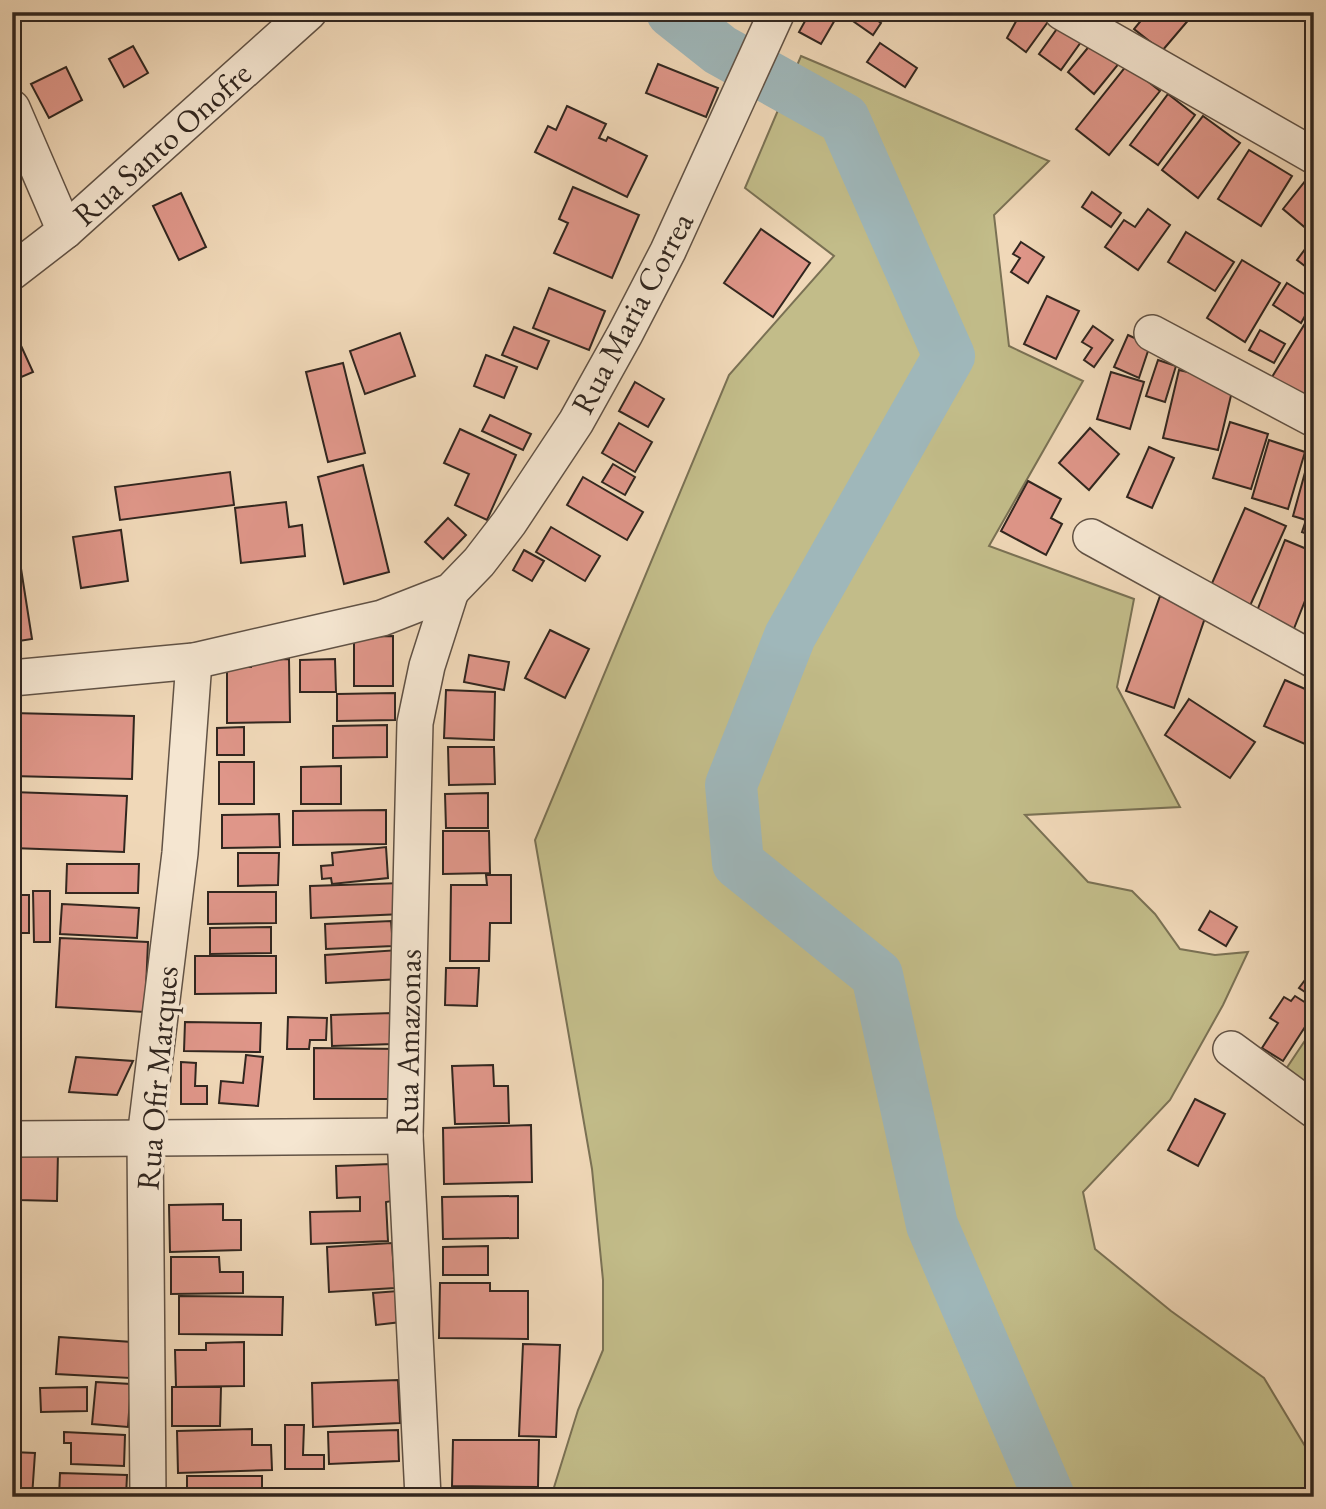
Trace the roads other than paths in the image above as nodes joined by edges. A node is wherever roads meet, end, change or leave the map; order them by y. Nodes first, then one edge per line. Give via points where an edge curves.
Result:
1 (309, 12) edge
2 (1062, 12) edge
3 (771, 26) edge
4 (12, 108) edge
5 (1314, 156) edge
6 (65, 232) junction
7 (12, 272) edge
8 (1153, 333) dead end
9 (1314, 419) edge
10 (1091, 537) dead end
11 (451, 591) junction
12 (1314, 660) edge
13 (194, 661) junction
14 (12, 678) edge
15 (1231, 1049) dead end
16 (1314, 1110) edge
17 (405, 1136) junction
18 (145, 1138) junction
19 (12, 1139) edge
20 (148, 1497) edge
21 (423, 1497) edge

1 - 6 street, Rua Santo Onofre
2 - 5 street
3 - 11 street, Rua Maria Correa via 668,251 576,422 509,523
4 - 6 street
6 - 7 street, Rua Santo Onofre
8 - 9 street
10 - 12 street
11 - 13 street via 382,618
11 - 17 street, Rua Amazonas via 415,723
13 - 14 street
13 - 18 street, Rua Ofir Marques via 180,853
15 - 16 street
17 - 18 street
17 - 21 street, Rua Amazonas
18 - 19 street
18 - 20 street, Rua Ofir Marques

